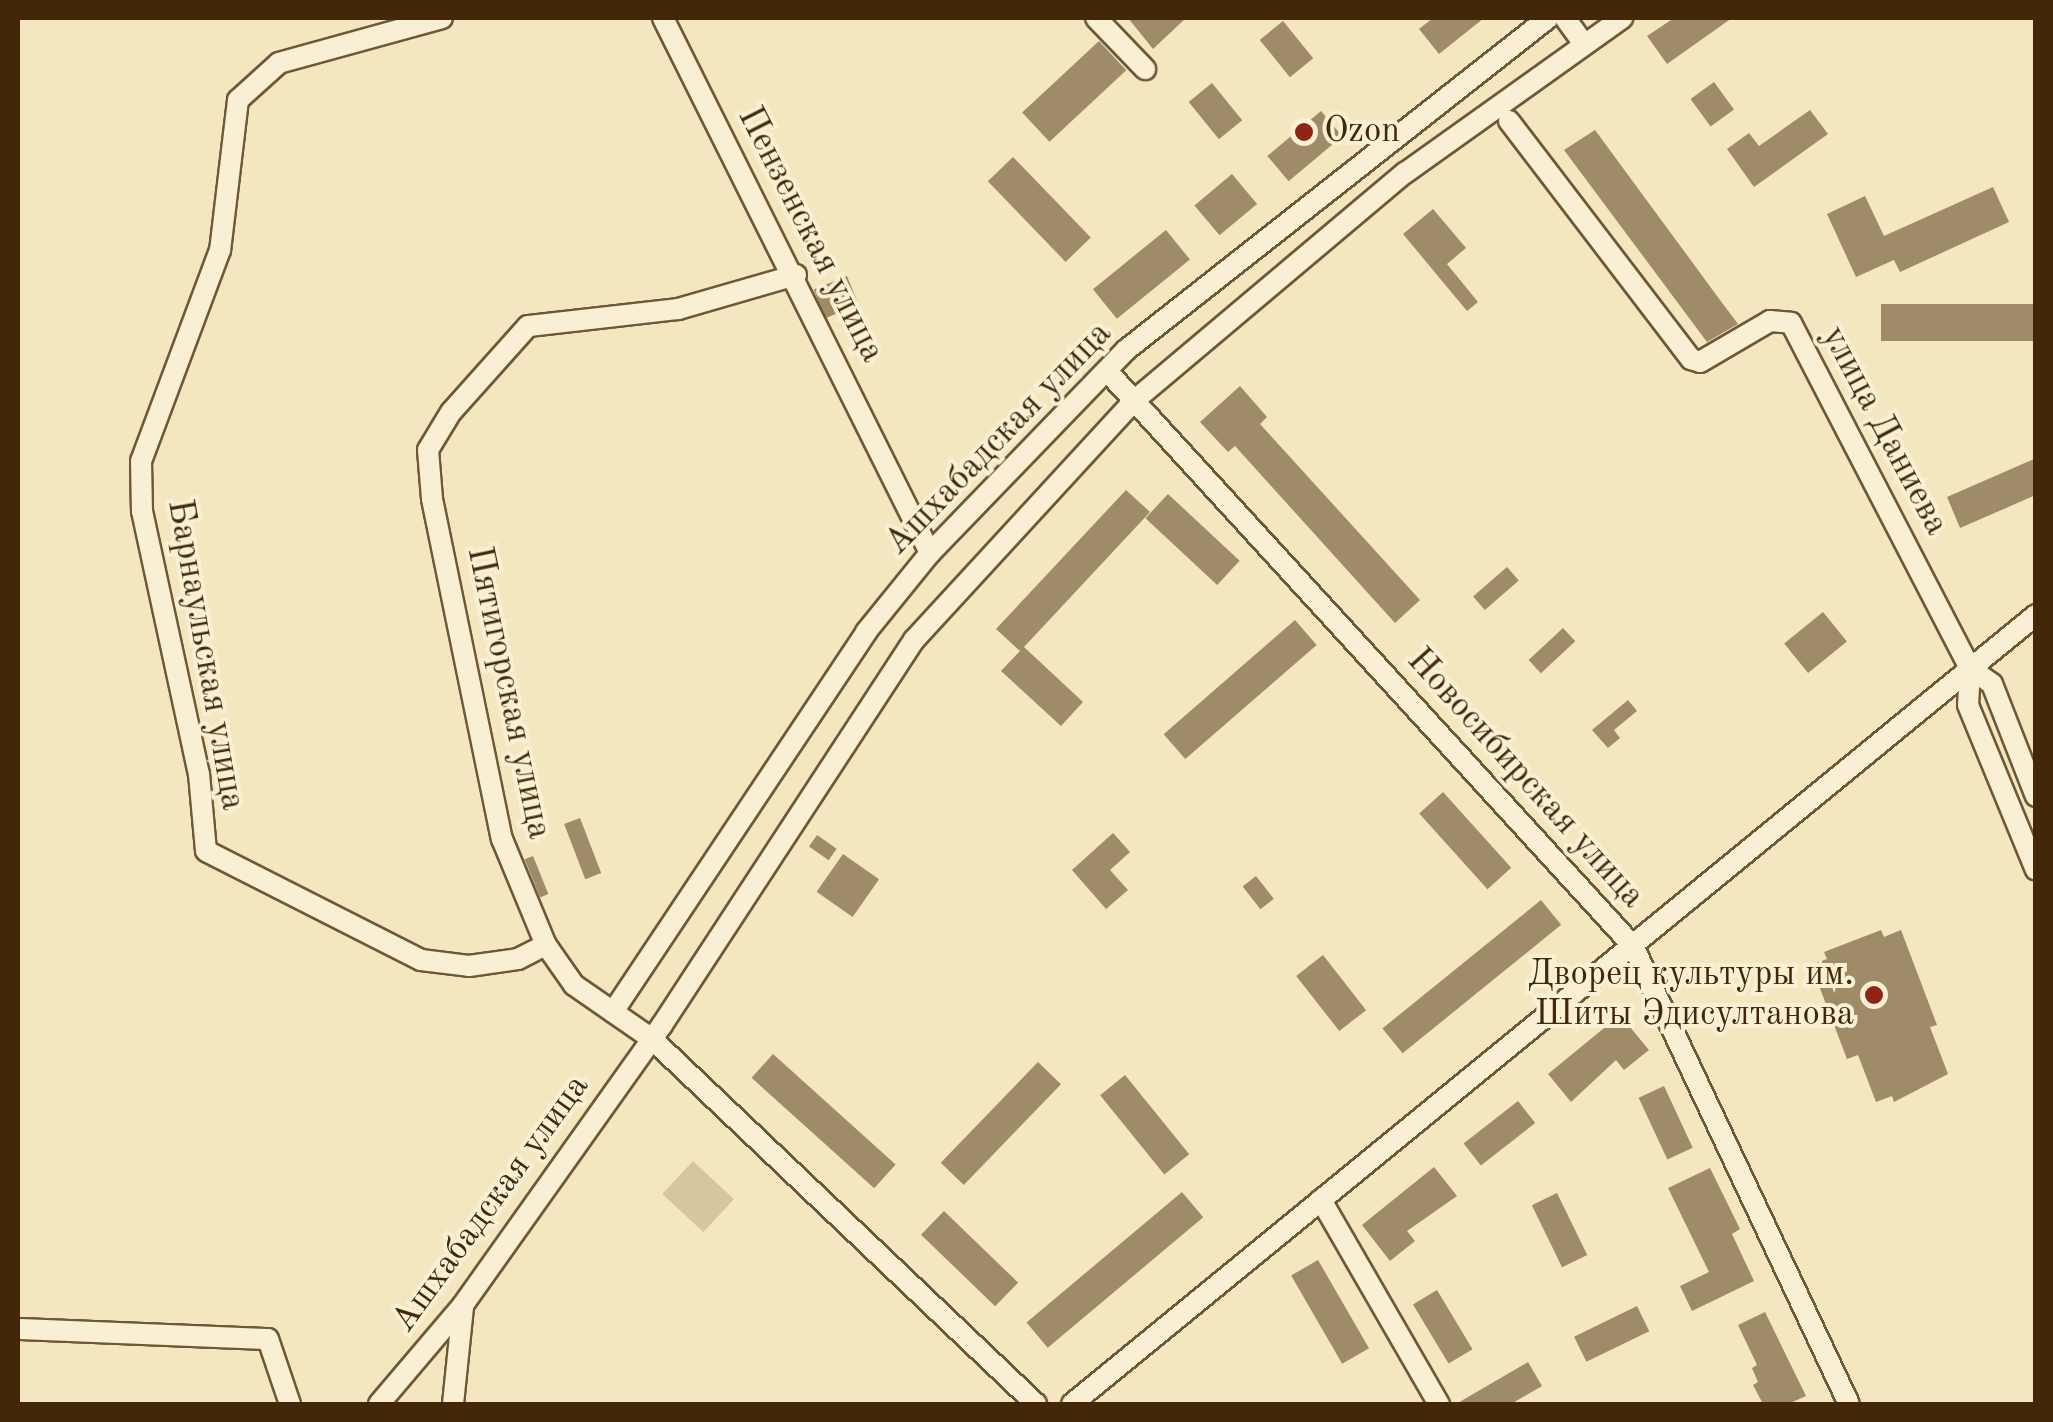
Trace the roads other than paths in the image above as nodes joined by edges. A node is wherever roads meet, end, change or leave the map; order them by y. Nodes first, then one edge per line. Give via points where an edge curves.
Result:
1 (442, 18) edge
2 (663, 18) edge
3 (1096, 18) edge
4 (1548, 18) edge
5 (1566, 18) edge
6 (1622, 18) edge
7 (1584, 44) junction
8 (1145, 69) dead end
9 (1509, 121) dead end
10 (796, 276) junction
11 (1107, 370) junction
12 (1134, 400) junction
13 (930, 553) junction
14 (2036, 615) edge
15 (1970, 668) junction
16 (2036, 796) edge
17 (2036, 870) edge
18 (546, 944) junction
19 (1633, 946) junction
20 (613, 1012) junction
21 (652, 1040) junction
22 (1321, 1200) junction
23 (463, 1305) junction
24 (18, 1329) edge
25 (290, 1404) edge
26 (379, 1404) edge
27 (453, 1404) edge
28 (1036, 1404) edge
29 (1072, 1404) edge
30 (1439, 1404) edge
31 (1848, 1404) edge

1 - 18 street, Барнаульская улица via 279,63 238,100 220,250 141,461 142,511 199,774 206,852 421,960 468,966 518,958
2 - 10 street, Пензенская улица
3 - 8 street
4 - 11 street, Ашхабадская улица
5 - 7 street
6 - 7 street, Ашхабадская улица
7 - 12 street, Ашхабадская улица via 1405,173
9 - 15 street, улица Даниева via 1691,359 1700,362 1770,321 1791,323
10 - 13 street, Пензенская улица
10 - 18 street, Пятигорская улица via 678,309 528,326 451,412 428,450 432,499 502,839
11 - 12 street, Новосибирская улица
11 - 13 street, Ашхабадская улица
12 - 19 street, Новосибирская улица
12 - 21 street, Ашхабадская улица via 914,640
13 - 20 street, Ашхабадская улица via 866,632
14 - 15 street
15 - 16 street, улица Даниева via 1992,684
15 - 17 street, улица Даниева via 1968,705
15 - 19 street
18 - 20 street, Пятигорская улица via 574,985
19 - 22 street
19 - 31 street, Новосибирская улица
20 - 21 street, Пятигорская улица
21 - 23 street, Ашхабадская улица
21 - 28 street, Пятигорская улица
22 - 29 street
22 - 30 street
23 - 26 street, Ашхабадская улица
23 - 27 street
24 - 25 street via 268,1339

